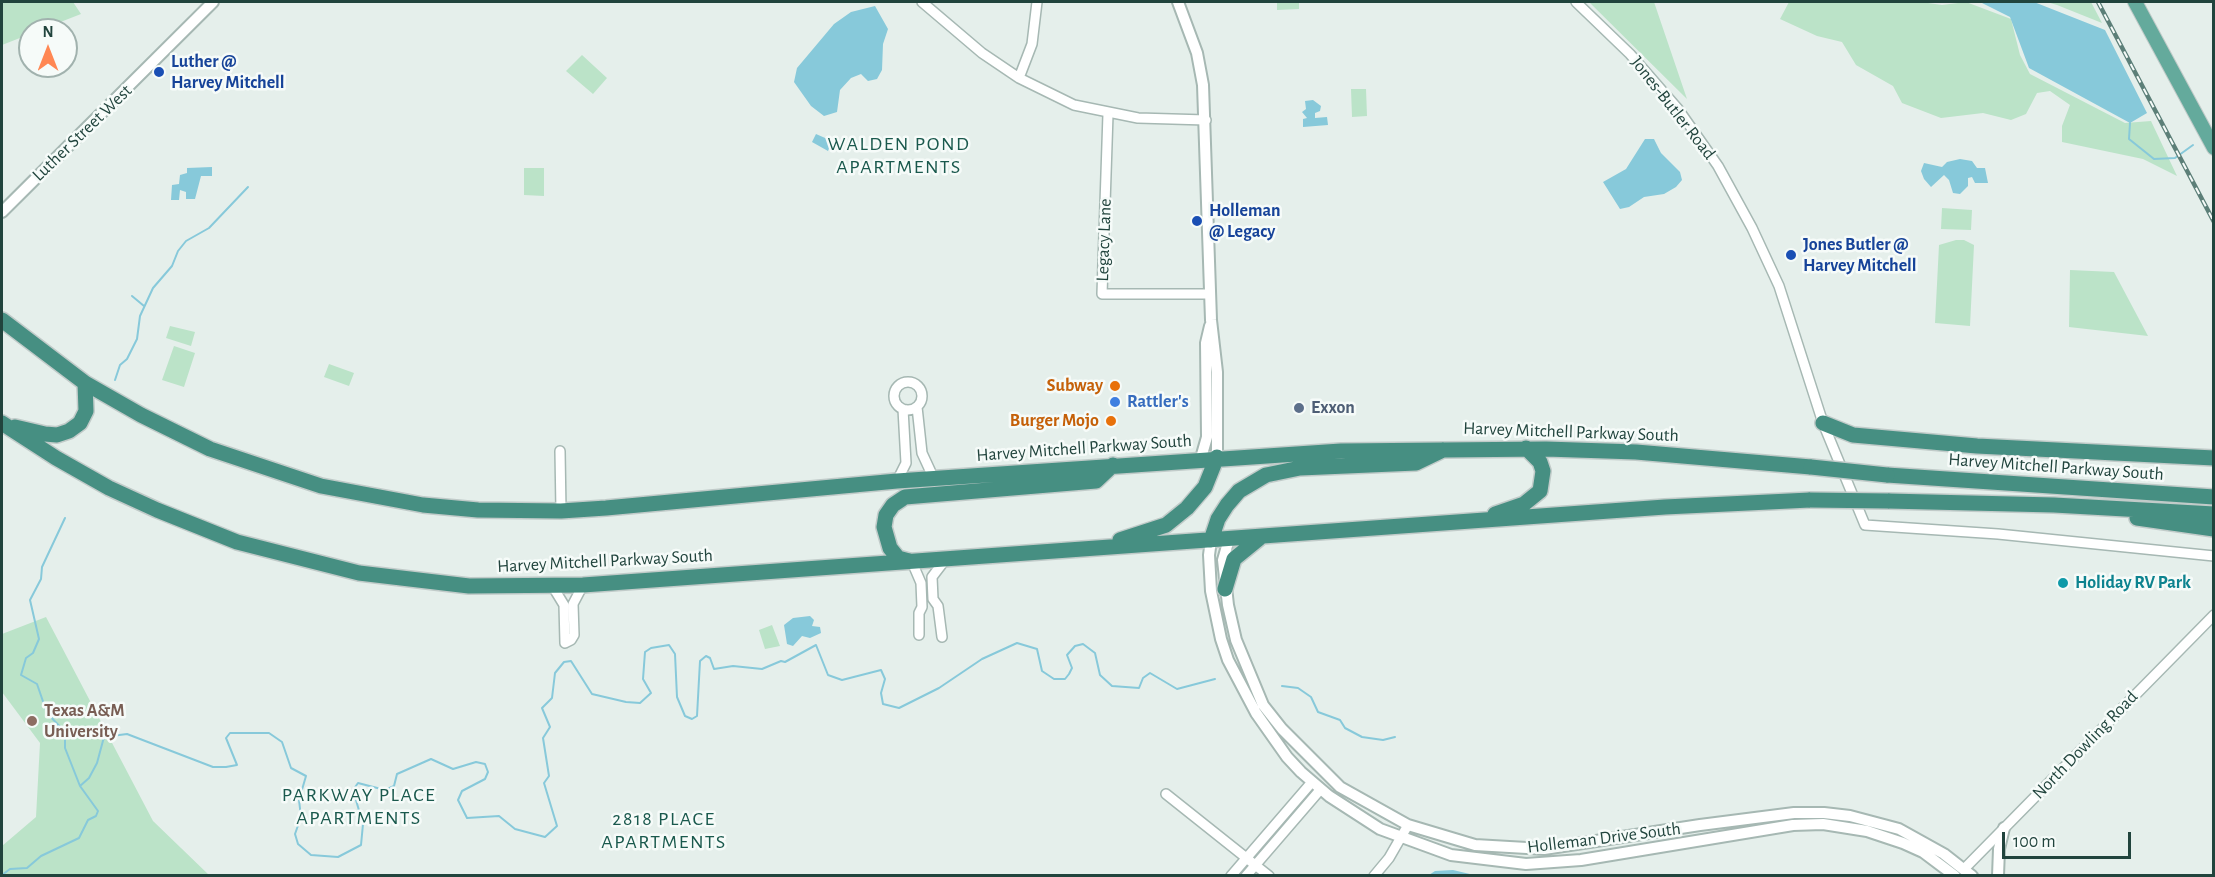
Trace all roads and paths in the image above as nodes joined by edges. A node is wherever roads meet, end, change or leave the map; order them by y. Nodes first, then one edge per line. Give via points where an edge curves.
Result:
1 (213, 2) edge
2 (922, 2) edge
3 (1037, 2) edge
4 (1178, 2) edge
5 (1576, 2) edge
6 (2135, 2) edge
7 (1019, 78) junction
8 (1108, 114) junction
9 (1206, 120) junction
10 (2214, 148) edge
11 (2, 212) edge
12 (1210, 294) junction
13 (2, 320) edge
14 (1211, 320) junction
15 (2, 330) edge
16 (34, 346) junction
17 (85, 383) junction
18 (917, 407) junction
19 (903, 409) junction
20 (1823, 423) junction
21 (3, 424) edge
22 (1448, 448) junction
23 (1526, 448) junction
24 (560, 451) dead end
25 (1209, 458) junction
26 (2214, 458) edge
27 (1113, 465) junction
28 (934, 478) junction
29 (897, 481) junction
30 (2214, 497) edge
31 (2054, 505) junction
32 (561, 511) junction
33 (2214, 514) edge
34 (1474, 521) junction
35 (2214, 529) edge
36 (1261, 536) junction
37 (1229, 539) junction
38 (1211, 540) junction
39 (1087, 549) junction
40 (2214, 556) edge
41 (945, 560) junction
42 (912, 562) junction
43 (583, 585) junction
44 (553, 587) junction
45 (1225, 589) junction
46 (2214, 615) edge
47 (919, 635) dead end
48 (942, 637) dead end
49 (1316, 786) junction
50 (1166, 794) dead end
51 (1408, 825) junction
52 (2004, 828) junction
53 (1401, 838) junction
54 (1246, 858) junction
55 (1255, 865) junction
56 (1963, 874) edge
57 (1231, 876) edge
58 (1246, 876) edge
59 (1269, 876) edge
60 (1374, 876) edge
61 (1998, 876) edge

1 - 11 street, Luther Street West
2 - 7 street via 982,53
3 - 7 street via 1032,44
4 - 9 street via 1197,53
5 - 20 street, Jones-Butler Road via 1630,54 1678,109 1718,166 1779,286
6 - 10 main road
7 - 8 street via 1074,105
8 - 9 street
8 - 12 street, Legacy Lane via 1102,294
9 - 12 street
12 - 14 street
13 - 16 highway, Harvey Mitchell Parkway South
14 - 25 street via 1206,343
14 - 25 street via 1217,372
15 - 16 highway
16 - 17 highway, Harvey Mitchell Parkway South
17 - 21 highway via 86,411 80,423 69,431 45,434
17 - 32 highway, Harvey Mitchell Parkway South via 210,449 321,486 423,505
18 - 19 street
18 - 19 street via 922,397 919,387 905,382 898,385 893,398
18 - 28 street via 922,453
19 - 29 street via 906,463
20 - 26 highway via 1853,435 1977,446
20 - 40 street, Jones-Butler Road via 1864,525
21 - 44 highway, Harvey Mitchell Parkway South via 118,493 206,531 277,554 419,582
22 - 23 highway, Harvey Mitchell Parkway South
22 - 25 highway, Harvey Mitchell Parkway South
22 - 38 highway via 1416,463 1300,468 1266,475 1233,498 1218,519
23 - 30 highway, Harvey Mitchell Parkway South, bridge via 1636,452 1887,475
23 - 34 highway via 1540,462 1540,492 1524,504
24 - 32 street
25 - 27 highway, Harvey Mitchell Parkway South
25 - 39 highway via 1210,475 1196,499 1166,525
27 - 28 highway, Harvey Mitchell Parkway South
27 - 42 highway via 1096,481 905,497 886,515 885,536 898,558
28 - 29 highway, Harvey Mitchell Parkway South
29 - 32 highway, Harvey Mitchell Parkway South
31 - 33 highway, Harvey Mitchell Parkway South
31 - 34 highway, Harvey Mitchell Parkway South, bridge via 1810,500
31 - 35 highway
34 - 36 highway, Harvey Mitchell Parkway South
36 - 37 highway, Harvey Mitchell Parkway South
36 - 45 highway via 1234,559
37 - 38 highway, Harvey Mitchell Parkway South
37 - 45 street, Holleman Drive South via 1223,554
38 - 39 highway, Harvey Mitchell Parkway South
38 - 49 street, Holleman Drive South via 1211,591 1228,660 1287,758
39 - 41 highway, Harvey Mitchell Parkway South
41 - 42 highway, Harvey Mitchell Parkway South
41 - 48 street via 932,577
42 - 43 highway, Harvey Mitchell Parkway South
42 - 47 street via 921,584
43 - 44 highway, Harvey Mitchell Parkway South
43 - 44 street via 573,604 574,635 565,644 564,605
45 - 51 street, Holleman Drive South via 1236,640 1249,673 1263,705 1281,729 1340,787
46 - 52 street, North Dowling Road
49 - 53 street, Holleman Drive South via 1364,821
49 - 54 street
49 - 55 street
50 - 54 street
51 - 53 street
51 - 56 street, Holleman Drive South via 1475,845 1544,849 1743,819 1824,813 1899,829
52 - 56 street, North Dowling Road
52 - 61 street
53 - 56 street, Holleman Drive South via 1451,855 1526,864 1581,860 1793,825 1823,824 1867,831 1903,843
53 - 60 street
54 - 55 street
54 - 57 street
55 - 58 street
55 - 59 street

